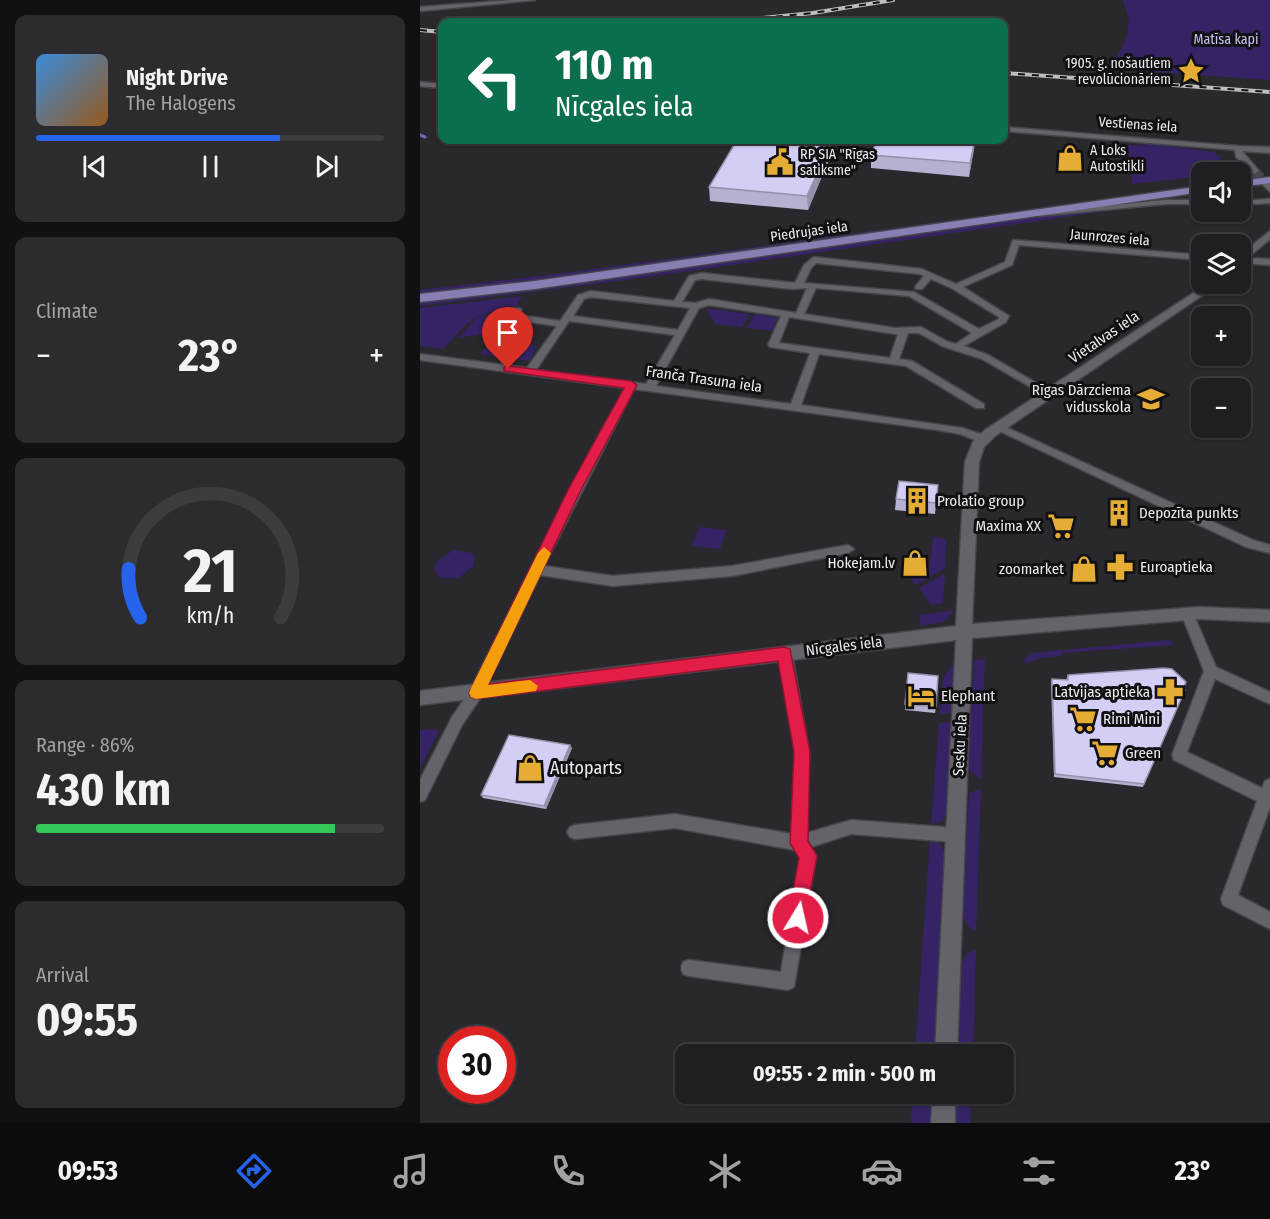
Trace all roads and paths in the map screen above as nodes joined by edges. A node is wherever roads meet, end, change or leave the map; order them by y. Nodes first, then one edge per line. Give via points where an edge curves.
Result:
1 (532, 0) edge
2 (420, 9) edge
3 (420, 84) edge
4 (438, 86) edge
5 (1008, 129) edge
6 (1237, 148) junction
7 (1270, 150) edge
8 (1265, 179) tunnel mouth
9 (1191, 183) edge
10 (1191, 191) edge
11 (1270, 201) edge
12 (1191, 202) edge
13 (1251, 202) edge
14 (1023, 215) junction
15 (1270, 234) edge
16 (1251, 252) edge
17 (1191, 257) edge
18 (1251, 261) edge
19 (1270, 262) edge
20 (930, 275) junction
21 (799, 284) junction
22 (813, 285) junction
23 (956, 286) junction
24 (420, 287) edge
25 (915, 291) junction
26 (1199, 294) edge
27 (420, 298) edge
28 (676, 304) junction
29 (696, 306) junction
30 (517, 310) dead end
31 (786, 314) junction
32 (799, 315) junction
33 (566, 321) junction
34 (904, 331) junction
35 (680, 333) junction
36 (980, 333) junction
37 (957, 347) junction
38 (815, 351) junction
39 (420, 357) edge
40 (894, 360) junction
41 (530, 372) junction
42 (631, 385) junction
43 (650, 387) junction
44 (1048, 394) junction
45 (795, 406) junction
46 (980, 406) dead end
47 (999, 427) junction
48 (983, 439) junction
49 (848, 549) dead end
50 (1270, 549) edge
51 (536, 570) junction
52 (1187, 613) junction
53 (1270, 616) edge
54 (964, 632) junction
55 (784, 654) junction
56 (1211, 671) junction
57 (476, 693) junction
58 (420, 698) edge
59 (1270, 698) edge
60 (420, 795) edge
61 (1269, 795) edge
62 (575, 832) dead end
63 (956, 835) junction
64 (799, 843) junction
65 (1270, 921) edge
66 (689, 968) dead end
67 (946, 1044) edge
68 (944, 1104) edge
69 (943, 1123) edge

1 - 2 street
3 - 4 street
5 - 6 street, Vestienas iela
6 - 7 street, Vestienas iela
6 - 8 street via 1239,155
9 - 24 main road, Piedrujas iela
10 - 14 main road, Piedrujas iela
11 - 13 street
12 - 14 street
14 - 27 main road, Piedrujas iela
15 - 16 street
17 - 23 street, Jaunrozes iela via 1016,242 1009,263
18 - 19 street
20 - 21 street via 814,260
20 - 23 street
20 - 25 street
21 - 22 street
21 - 28 street via 702,276 692,278
22 - 25 street
22 - 32 street
23 - 36 street via 1004,316
25 - 36 street
26 - 44 street, Vietalvas iela
28 - 29 street
28 - 33 street via 586,294
29 - 31 street via 709,302
29 - 35 street
30 - 33 street via 513,317
31 - 32 street
31 - 38 street via 773,345
32 - 34 street
33 - 35 street
33 - 41 street
34 - 37 street via 921,330
34 - 40 street
35 - 43 street
36 - 37 street
37 - 44 street via 985,357
38 - 40 street
38 - 45 street
39 - 41 street, Franča Trasuna iela
40 - 46 street via 909,363
41 - 42 street, Franča Trasuna iela
42 - 43 street, Franča Trasuna iela
42 - 51 street
43 - 45 street, Franča Trasuna iela
44 - 47 street, Vietalvas iela
45 - 48 street, Franča Trasuna iela via 962,431
47 - 48 street, Vietalvas iela
47 - 50 street via 1250,544
48 - 54 street, Sesku iela via 972,462
49 - 51 street via 732,571 613,581
51 - 57 street
52 - 53 street, Nīcgales iela
52 - 54 street, Nīcgales iela
52 - 56 street
54 - 55 street, Nīcgales iela
54 - 63 street, Sesku iela
55 - 57 street, Nīcgales iela
55 - 64 street via 802,752
56 - 59 street
56 - 61 street via 1179,755
57 - 58 street, Nīcgales iela
57 - 60 street
61 - 65 street via 1229,899
62 - 64 street via 675,821
63 - 64 street via 851,827
63 - 67 street, Sesku iela
64 - 66 street via 808,856 788,981
68 - 69 street

